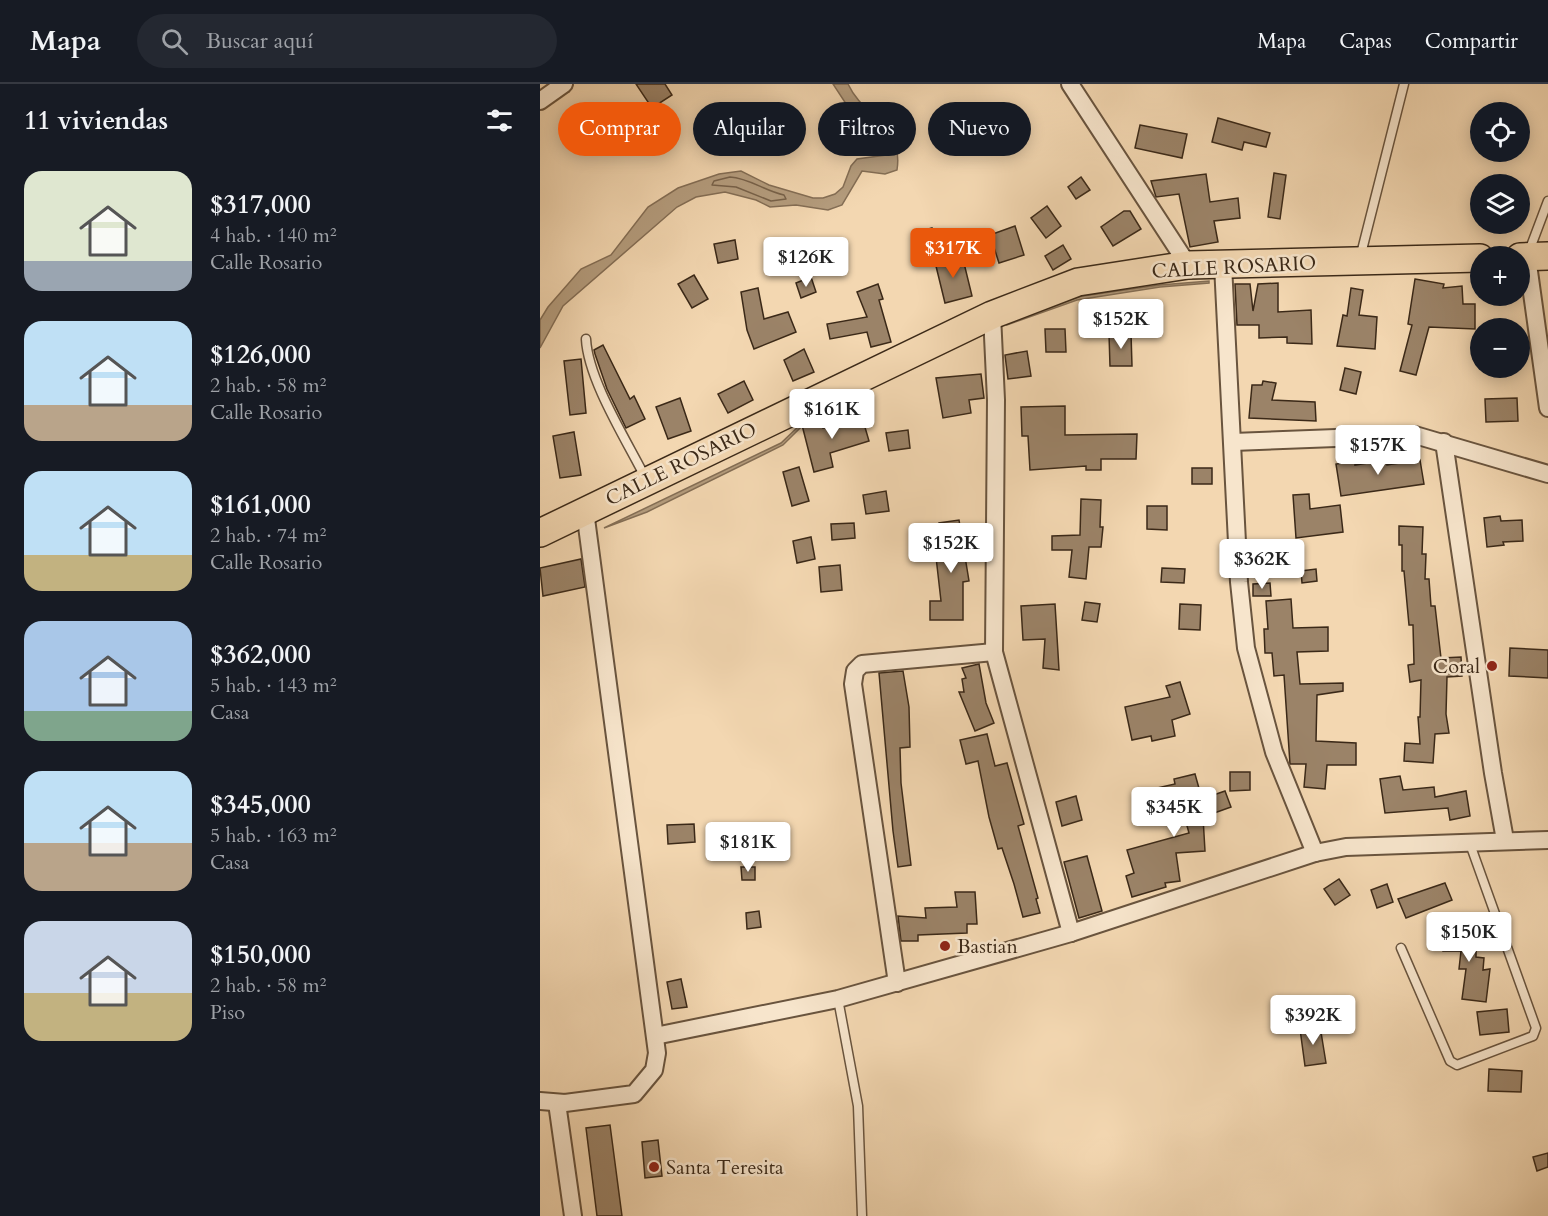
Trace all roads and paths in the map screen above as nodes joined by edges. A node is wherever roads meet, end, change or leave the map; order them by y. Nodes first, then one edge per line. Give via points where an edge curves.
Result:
1 (564, 84) edge
2 (1070, 84) edge
3 (1404, 84) edge
4 (540, 101) edge
5 (1548, 201) edge
6 (1531, 257) edge
7 (1470, 258) edge
8 (1359, 261) junction
9 (1188, 265) junction
10 (1223, 265) junction
11 (992, 315) junction
12 (586, 339) dead end
13 (1548, 408) edge
14 (1233, 442) junction
15 (1444, 442) junction
16 (1548, 474) edge
17 (647, 481) junction
18 (585, 511) junction
19 (540, 532) edge
20 (994, 652) junction
21 (1506, 840) junction
22 (1548, 840) edge
23 (1470, 844) junction
24 (1315, 853) junction
25 (1071, 933) junction
26 (1401, 948) dead end
27 (897, 983) junction
28 (838, 999) junction
29 (655, 1036) junction
30 (540, 1101) edge
31 (557, 1102) junction
32 (573, 1216) edge
33 (862, 1216) edge

1 - 4 street
2 - 9 street
3 - 8 lane
5 - 6 lane
6 - 13 street
7 - 8 main road, CALLE ROSARIO
8 - 10 main road, CALLE ROSARIO
9 - 10 main road, CALLE ROSARIO
9 - 11 main road, CALLE ROSARIO via 1078,282
10 - 14 street
11 - 17 main road, CALLE ROSARIO
11 - 20 street via 996,400
12 - 17 lane via 596,378
14 - 15 street via 1415,435
14 - 24 street via 1246,648 1274,752
15 - 16 street
15 - 21 street via 1492,773
17 - 18 main road, CALLE ROSARIO
18 - 19 main road, CALLE ROSARIO
18 - 29 street
20 - 25 street
20 - 27 street via 862,664 855,671 853,684
21 - 22 street
21 - 23 street
23 - 24 street via 1346,847
23 - 26 lane via 1536,1029 1533,1036 1457,1065 1450,1061
24 - 25 street
25 - 27 street
27 - 28 street
28 - 29 street
28 - 33 lane via 858,1106
29 - 31 street via 654,1071 634,1094
30 - 31 street
31 - 32 street

